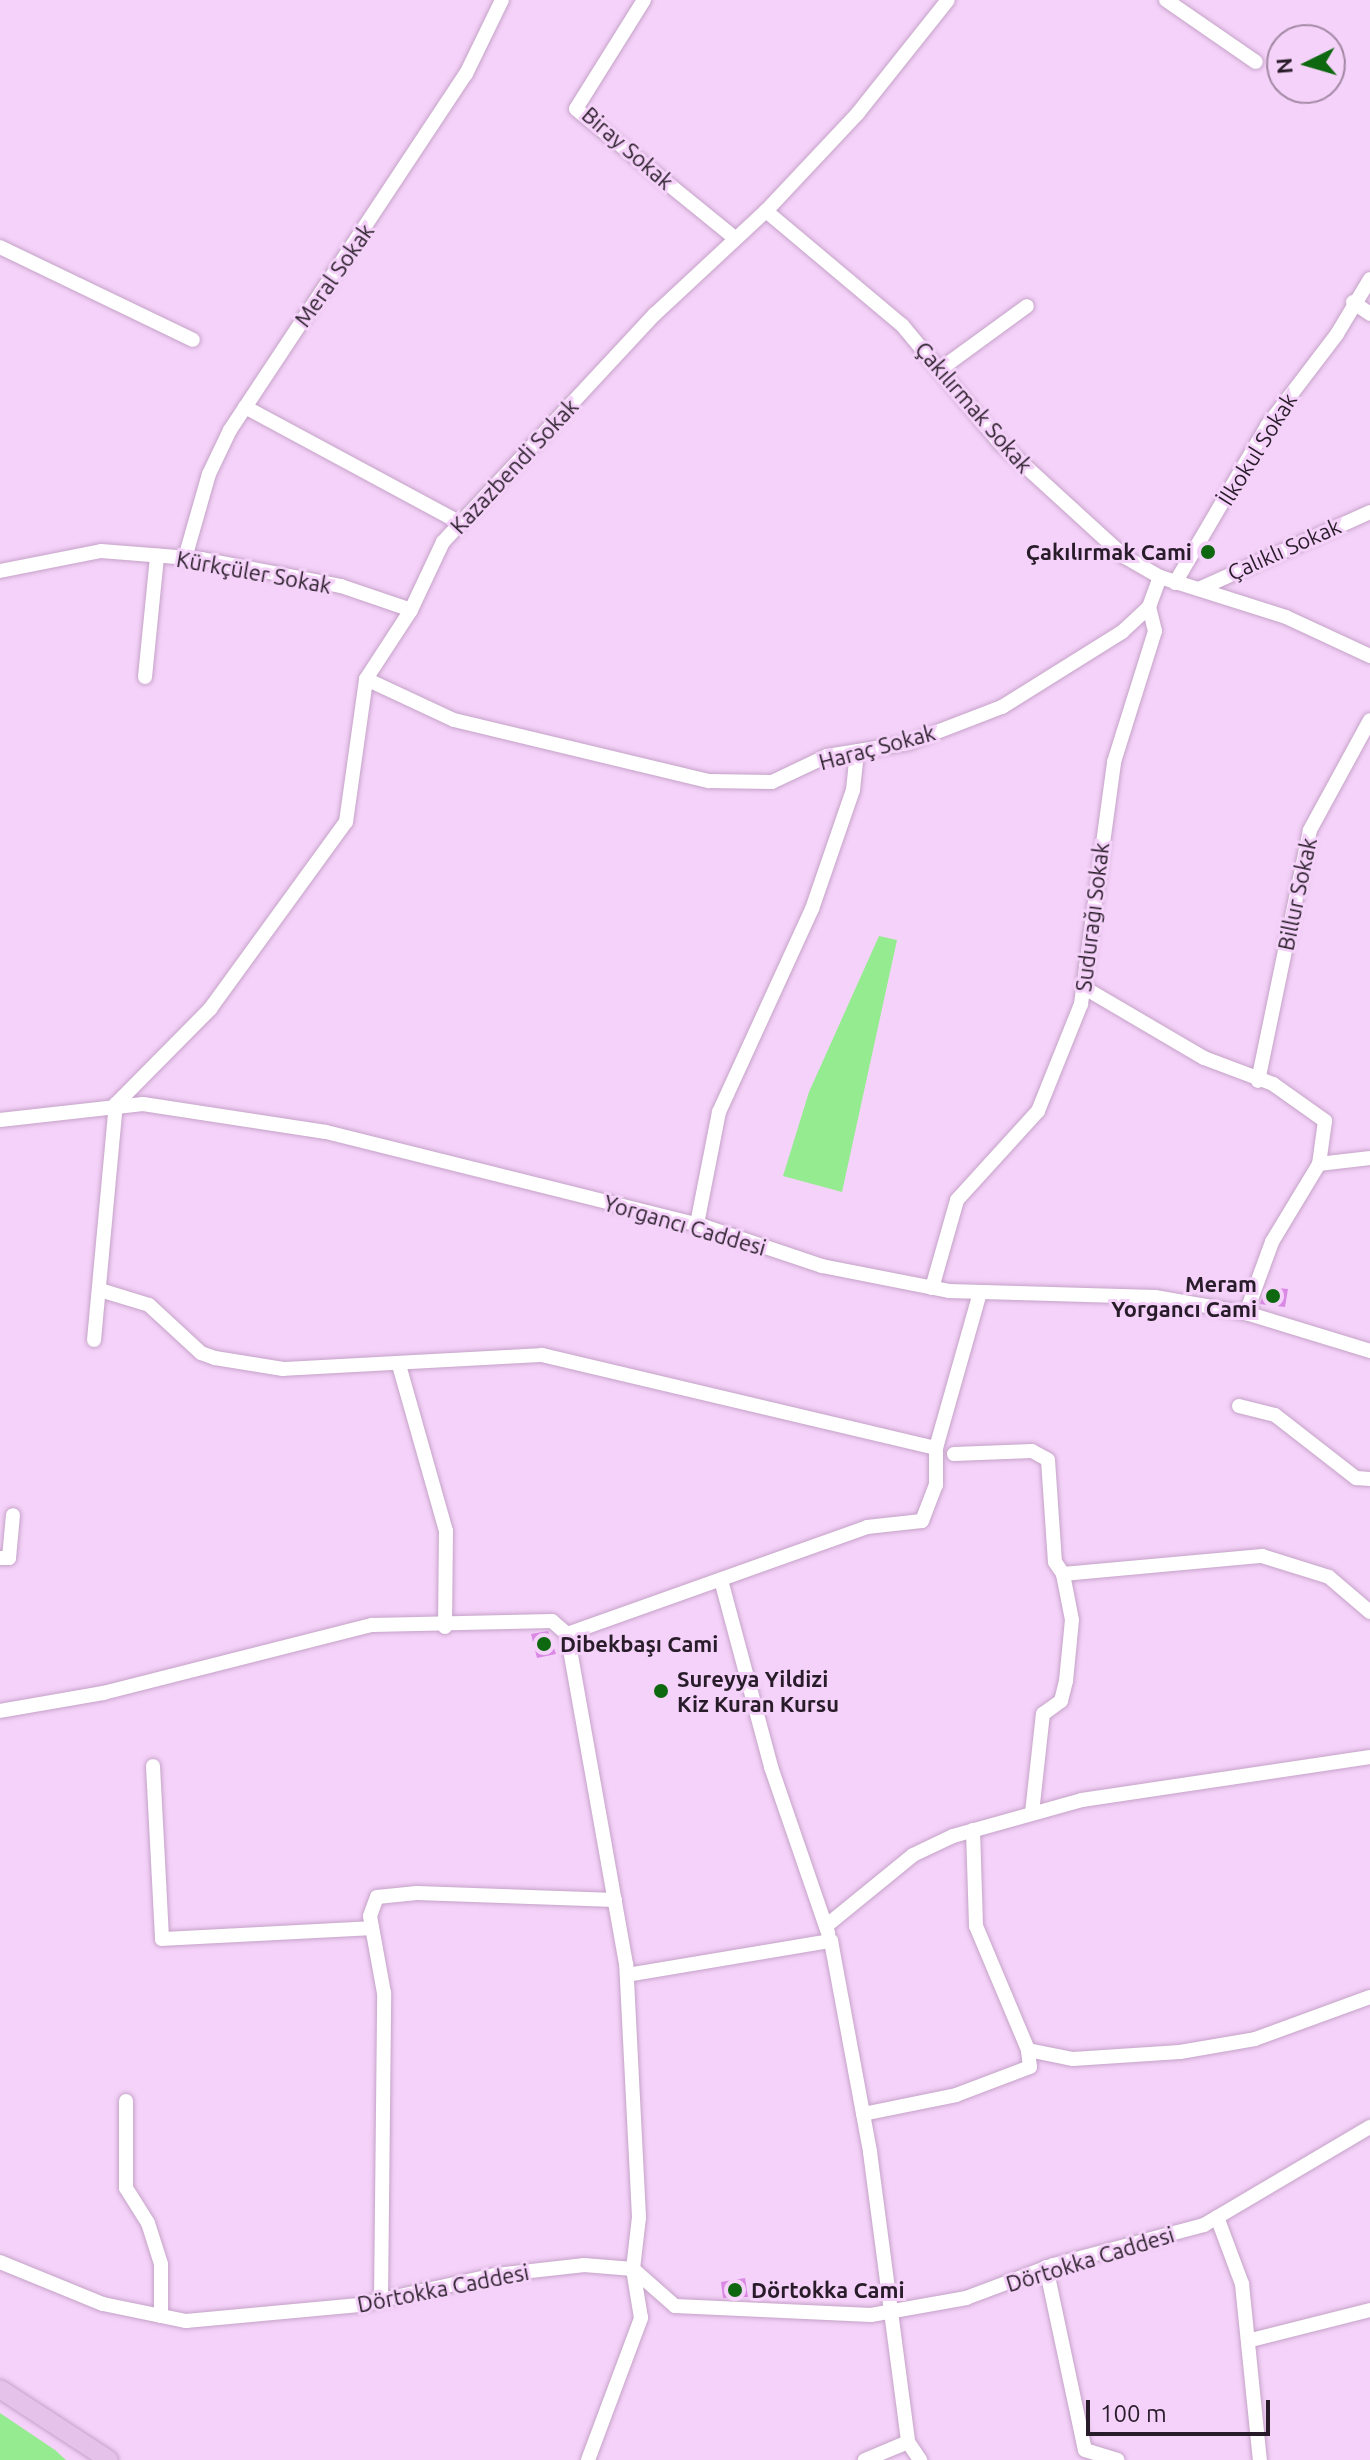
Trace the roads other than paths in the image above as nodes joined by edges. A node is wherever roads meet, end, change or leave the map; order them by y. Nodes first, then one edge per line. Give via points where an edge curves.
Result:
1 (502, 0) edge
2 (644, 0) edge
3 (1166, 0) edge
4 (941, 3) edge
5 (1256, 62) dead end
6 (766, 211) junction
7 (735, 238) junction
8 (0, 247) edge
9 (1370, 279) edge
10 (1353, 302) junction
11 (1027, 306) dead end
12 (1370, 314) edge
13 (193, 340) dead end
14 (942, 368) junction
15 (245, 407) junction
16 (1370, 512) edge
17 (459, 522) junction
18 (157, 556) junction
19 (185, 558) junction
20 (0, 571) edge
21 (1160, 577) junction
22 (1175, 583) junction
23 (1199, 589) junction
24 (1149, 607) junction
25 (411, 610) junction
26 (1370, 656) edge
27 (145, 677) dead end
28 (366, 679) junction
29 (1370, 720) edge
30 (857, 751) junction
31 (1083, 987) junction
32 (1258, 1081) junction
33 (116, 1104) junction
34 (0, 1120) edge
35 (1370, 1158) edge
36 (1319, 1164) junction
37 (697, 1224) junction
38 (932, 1288) junction
39 (100, 1290) junction
40 (980, 1293) junction
41 (1246, 1313) junction
42 (94, 1340) dead end
43 (1370, 1351) edge
44 (399, 1365) junction
45 (1239, 1406) dead end
46 (936, 1448) junction
47 (954, 1454) dead end
48 (1370, 1479) edge
49 (13, 1515) dead end
50 (0, 1558) edge
51 (1063, 1574) junction
52 (721, 1580) junction
53 (1370, 1612) edge
54 (445, 1627) junction
55 (567, 1634) junction
56 (0, 1711) edge
57 (1370, 1757) edge
58 (153, 1766) dead end
59 (1032, 1813) junction
60 (973, 1830) junction
61 (615, 1900) junction
62 (826, 1926) junction
63 (372, 1928) junction
64 (831, 1941) junction
65 (627, 1975) junction
66 (1370, 1997) edge
67 (1028, 2050) junction
68 (126, 2101) dead end
69 (863, 2114) junction
70 (1370, 2127) edge
71 (1217, 2217) junction
72 (0, 2262) edge
73 (1046, 2267) junction
74 (633, 2269) junction
75 (381, 2300) junction
76 (1370, 2310) edge
77 (894, 2312) junction
78 (161, 2316) junction
79 (1251, 2340) junction
80 (0, 2389) edge
81 (0, 2396) edge
82 (908, 2442) junction
83 (94, 2460) edge
84 (109, 2460) edge
85 (588, 2460) edge
86 (865, 2460) edge
87 (920, 2460) edge
88 (1118, 2460) edge
89 (1260, 2460) edge

1 - 15 street, Meral Sokak via 466,74
2 - 7 street, Biray Sokak via 576,109
3 - 5 street
4 - 6 street, Kazazbendi Sokak via 858,113
6 - 7 street, Kazazbendi Sokak
6 - 14 street, Çakılırmak Sokak via 902,325
7 - 17 street, Kazazbendi Sokak
8 - 13 street
9 - 10 street, İlkokul Sokak
10 - 12 street
10 - 22 street, İlkokul Sokak via 1337,334 1267,426
11 - 14 street
14 - 21 street, Çakılırmak Sokak via 1000,443 1062,505 1125,557
15 - 17 street
15 - 19 street, Meral Sokak via 209,474
16 - 23 street, Çalıklı Sokak
17 - 25 street, Kazazbendi Sokak
18 - 19 street, Kürkçüler Sokak
18 - 20 street, Kürkçüler Sokak via 101,551
18 - 27 street
19 - 25 street, Kürkçüler Sokak via 341,586
21 - 22 street, Çakılırmak Sokak
21 - 24 street, Haraç Sokak
22 - 23 street, Çakılırmak Sokak
23 - 26 street, Çakılırmak Sokak via 1286,617
24 - 30 street, Haraç Sokak via 1122,632 1002,707 908,743
24 - 31 street, Sudurağı Sokak via 1155,631 1114,762
25 - 28 street, Kazazbendi Sokak
28 - 30 street, Haraç Sokak via 454,720 709,781 772,782 827,756
28 - 33 street, Kazazbendi Sokak via 346,822 210,1009
29 - 32 street, Billur Sokak via 1310,830
30 - 37 street via 853,790 812,909 719,1112
31 - 32 street via 1204,1058
31 - 38 street, Sudurağı Sokak via 1038,1111 957,1200
32 - 36 street via 1273,1084 1325,1121
33 - 34 street, Yorgancı Caddesi
33 - 37 street, Yorgancı Caddesi via 326,1132
33 - 39 street
35 - 36 street
36 - 41 street via 1272,1242
37 - 38 street, Yorgancı Caddesi via 822,1266
38 - 40 street, Yorgancı Caddesi
39 - 42 street
39 - 44 street via 149,1305 201,1353 215,1358 283,1369
40 - 41 street, Yorgancı Caddesi via 1155,1297
40 - 46 street
41 - 43 street, Yorgancı Caddesi
44 - 46 street via 413,1358 542,1355
44 - 54 street via 446,1531
45 - 48 street via 1275,1415 1356,1478
46 - 52 street via 936,1485 922,1521 867,1527
47 - 51 street via 1032,1451 1048,1460 1055,1562
49 - 50 street via 9,1558
51 - 53 street via 1262,1556 1329,1577
51 - 59 street via 1072,1620 1066,1681 1061,1701 1043,1714
52 - 55 street
52 - 62 street via 771,1767
54 - 55 street via 552,1621
54 - 56 street via 372,1625 103,1693
55 - 61 street
57 - 59 street via 1082,1800
58 - 63 street via 162,1939
59 - 60 street
60 - 62 street via 913,1855
60 - 67 street via 976,1926
61 - 63 street via 377,1897
61 - 65 street
62 - 64 street
63 - 75 street via 384,1993
64 - 65 street
64 - 69 street
65 - 74 street via 639,2217
66 - 67 street via 1255,2039 1180,2052 1073,2059
67 - 69 street via 1030,2067 956,2095
68 - 78 street via 126,2188 148,2223 161,2264
69 - 77 street
70 - 71 street, Dörtokka Caddesi
71 - 73 street, Dörtokka Caddesi
71 - 79 street via 1242,2284
72 - 78 street, Dörtokka Caddesi via 103,2304
73 - 77 street, Dörtokka Caddesi via 966,2298
73 - 88 street via 1085,2450
74 - 75 street, Dörtokka Caddesi via 584,2265 495,2275
74 - 77 street, Dörtokka Caddesi via 675,2306 735,2313
74 - 85 street via 641,2318
75 - 78 street, Dörtokka Caddesi via 186,2321
76 - 79 street
77 - 82 street
79 - 89 street
80 - 84 main road
81 - 83 main road
82 - 86 street
82 - 87 street

